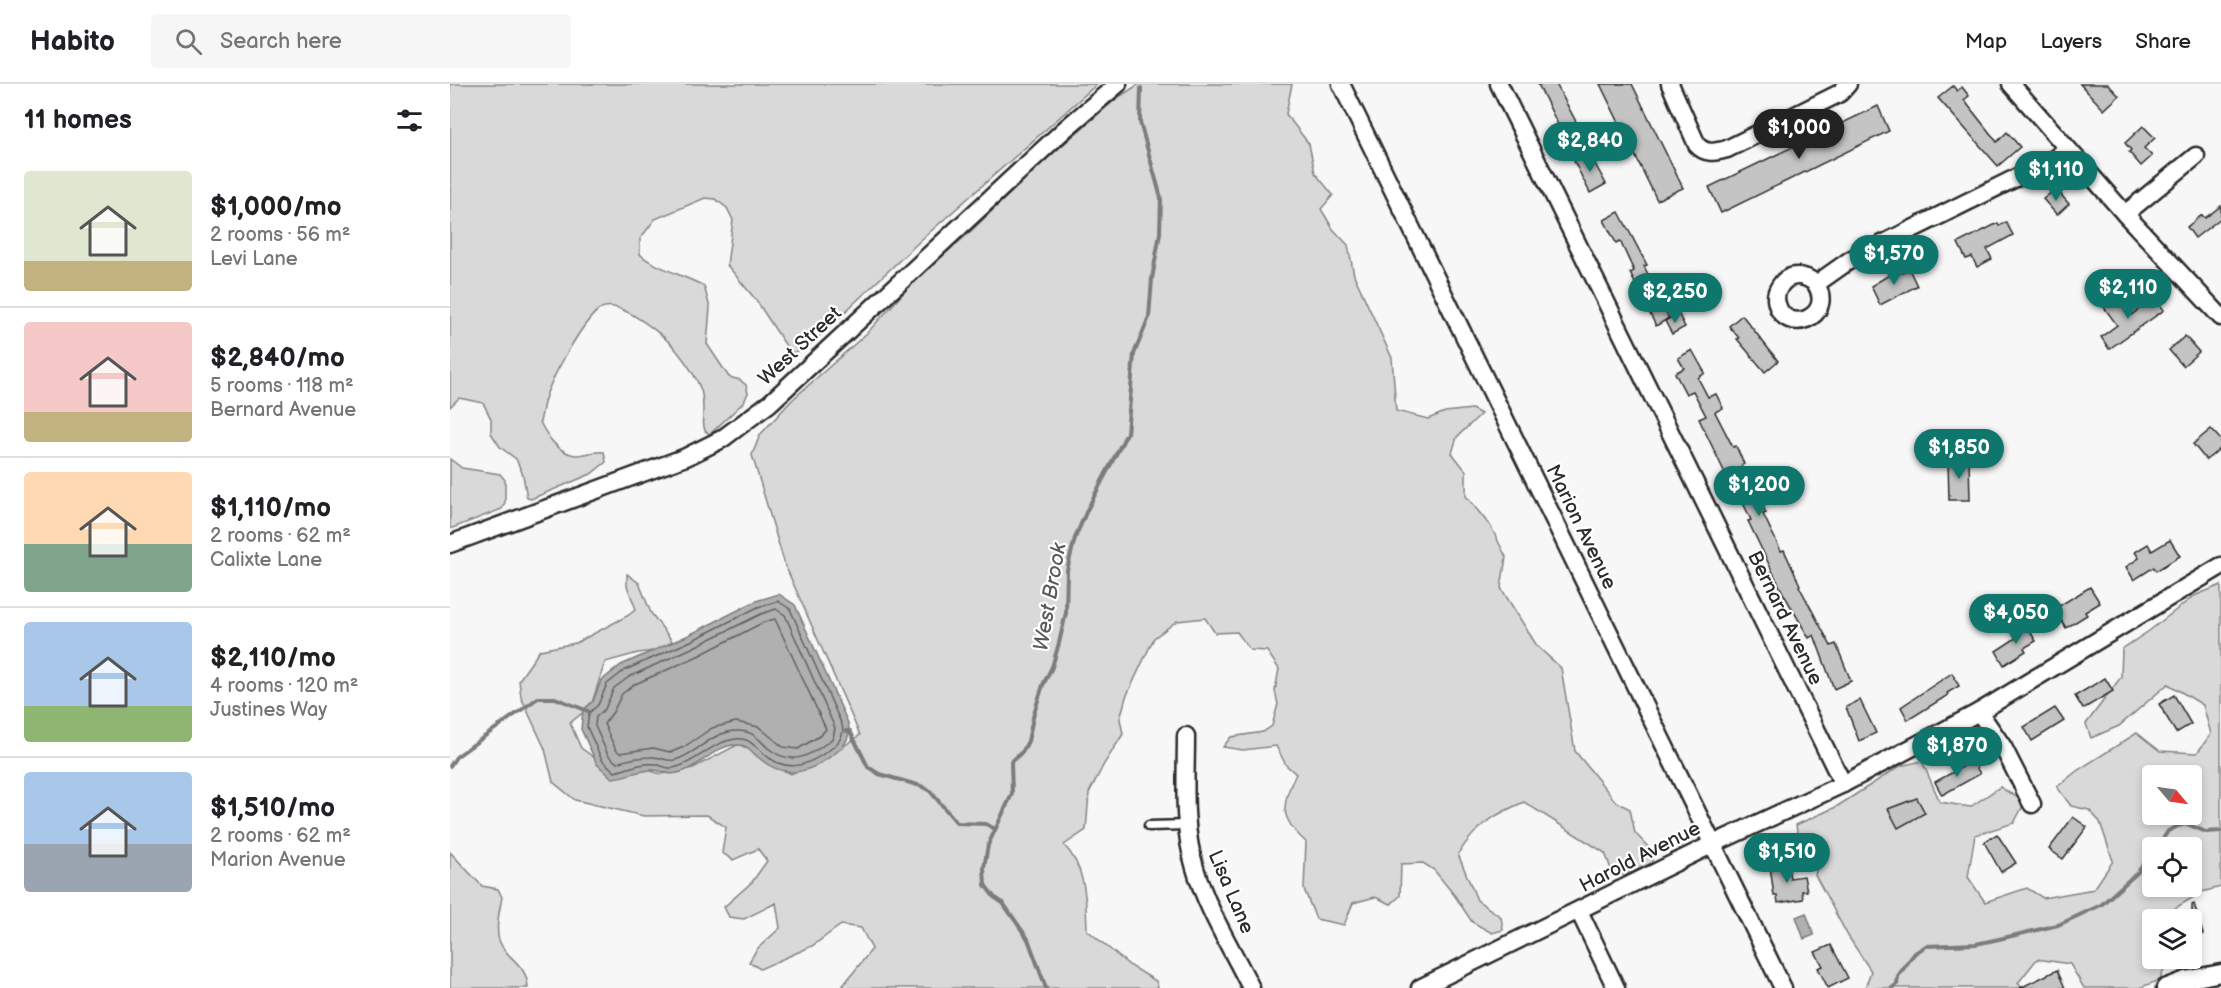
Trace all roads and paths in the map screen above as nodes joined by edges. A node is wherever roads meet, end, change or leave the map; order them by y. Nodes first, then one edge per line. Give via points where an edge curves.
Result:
1 (1118, 84) edge
2 (1341, 84) edge
3 (1499, 84) edge
4 (1670, 84) edge
5 (1848, 84) edge
6 (2011, 84) edge
7 (2067, 149) junction
8 (2196, 156) dead end
9 (2125, 214) junction
10 (1816, 284) dead end
11 (2221, 317) edge
12 (450, 544) edge
13 (2221, 566) edge
14 (1979, 712) junction
15 (1186, 736) dead end
16 (1843, 784) junction
17 (2032, 804) dead end
18 (1187, 825) junction
19 (1149, 826) dead end
20 (1713, 844) junction
21 (1579, 911) junction
22 (2221, 973) edge
23 (1251, 988) edge
24 (1420, 988) edge
25 (1616, 988) edge
26 (1783, 988) edge
27 (2165, 988) edge

1 - 12 street, West Street via 770,403 732,432 663,467
2 - 20 street, Marion Avenue
3 - 16 street, Bernard Avenue
4 - 5 street via 1697,145 1712,153 1840,93
6 - 7 street
7 - 9 street
7 - 10 street via 1850,260
8 - 9 street
9 - 11 street
13 - 14 street, Harold Avenue
14 - 16 street, Harold Avenue
14 - 17 street
15 - 18 street, Lisa Lane
16 - 20 street, Harold Avenue
18 - 19 lane
18 - 23 street, Lisa Lane via 1200,884
20 - 21 street, Harold Avenue
20 - 26 street, Marion Avenue
21 - 24 street, Harold Avenue
21 - 25 street
22 - 27 street

